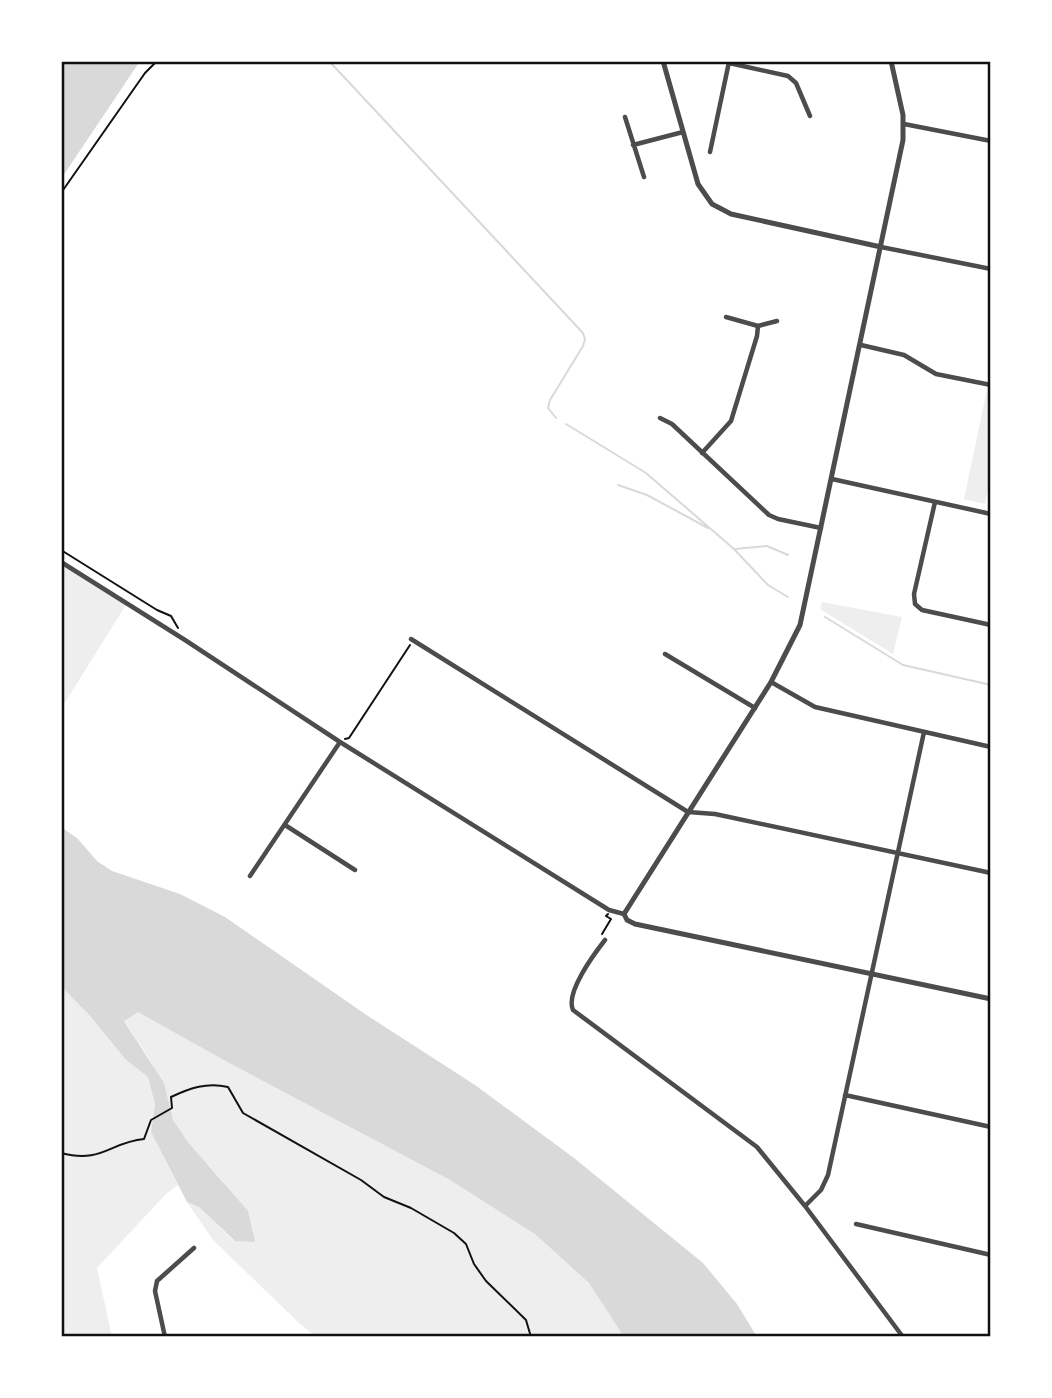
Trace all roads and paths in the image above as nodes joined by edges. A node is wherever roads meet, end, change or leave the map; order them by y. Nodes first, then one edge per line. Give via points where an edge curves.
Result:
1 (157, 61) edge
2 (663, 61) edge
3 (891, 61) edge
4 (729, 62) edge
5 (810, 116) dead end
6 (625, 117) dead end
7 (904, 124) junction
8 (683, 132) junction
9 (991, 141) edge
10 (633, 145) junction
11 (710, 152) dead end
12 (644, 177) dead end
13 (61, 193) edge
14 (881, 247) junction
15 (991, 269) edge
16 (726, 317) dead end
17 (777, 321) dead end
18 (758, 326) junction
19 (861, 345) junction
20 (991, 385) edge
21 (660, 418) dead end
22 (702, 453) junction
23 (832, 479) junction
24 (935, 502) junction
25 (991, 514) edge
26 (822, 528) junction
27 (61, 550) edge
28 (61, 562) edge
29 (991, 625) edge
30 (180, 634) dead end
31 (411, 639) joint
32 (665, 654) dead end
33 (771, 682) junction
34 (755, 708) junction
35 (924, 732) junction
36 (337, 734) dead end
37 (340, 742) junction
38 (991, 747) edge
39 (688, 812) junction
40 (285, 825) junction
41 (898, 853) junction
42 (355, 870) dead end
43 (991, 873) edge
44 (250, 876) dead end
45 (624, 914) junction
46 (605, 940) dead end
47 (872, 974) junction
48 (991, 999) edge
49 (845, 1095) junction
50 (991, 1127) edge
51 (61, 1153) edge
52 (805, 1206) junction
53 (856, 1224) dead end
54 (194, 1248) dead end
55 (991, 1255) edge
56 (165, 1337) edge
57 (531, 1337) edge
58 (903, 1337) edge

1 - 13 path
2 - 8 street
3 - 7 street
4 - 5 street via 789,76
4 - 11 street
6 - 10 street
7 - 9 street
7 - 14 street
8 - 10 street
8 - 14 street via 703,193 717,207
10 - 12 street
14 - 15 street
14 - 19 street
16 - 18 street
17 - 18 street
18 - 22 street via 733,416
19 - 20 street via 904,355 936,374
19 - 23 street
21 - 22 street
22 - 26 street via 774,517
23 - 24 street
23 - 26 street
24 - 25 street
24 - 29 street via 915,604 922,610
26 - 33 street via 800,625
27 - 30 path via 171,616
28 - 37 street
31 - 36 path via 410,648 349,738
31 - 39 street
32 - 34 street
33 - 34 street
33 - 35 street via 815,707
34 - 39 street
35 - 38 street
35 - 41 street
37 - 40 street
37 - 45 street via 609,910
39 - 41 street
39 - 45 street
40 - 42 street
40 - 44 street
41 - 43 street
41 - 47 street
45 - 47 street via 635,924
46 - 52 street via 572,993 573,1010 746,1138
47 - 48 street
47 - 49 street
49 - 50 street
49 - 52 street via 825,1183
51 - 57 path via 80,1158 144,1139 151,1120 172,1108 171,1097 197,1086 228,1087 243,1113 454,1233 466,1244 486,1281 526,1320
52 - 58 street
53 - 55 street
54 - 56 street via 157,1281

